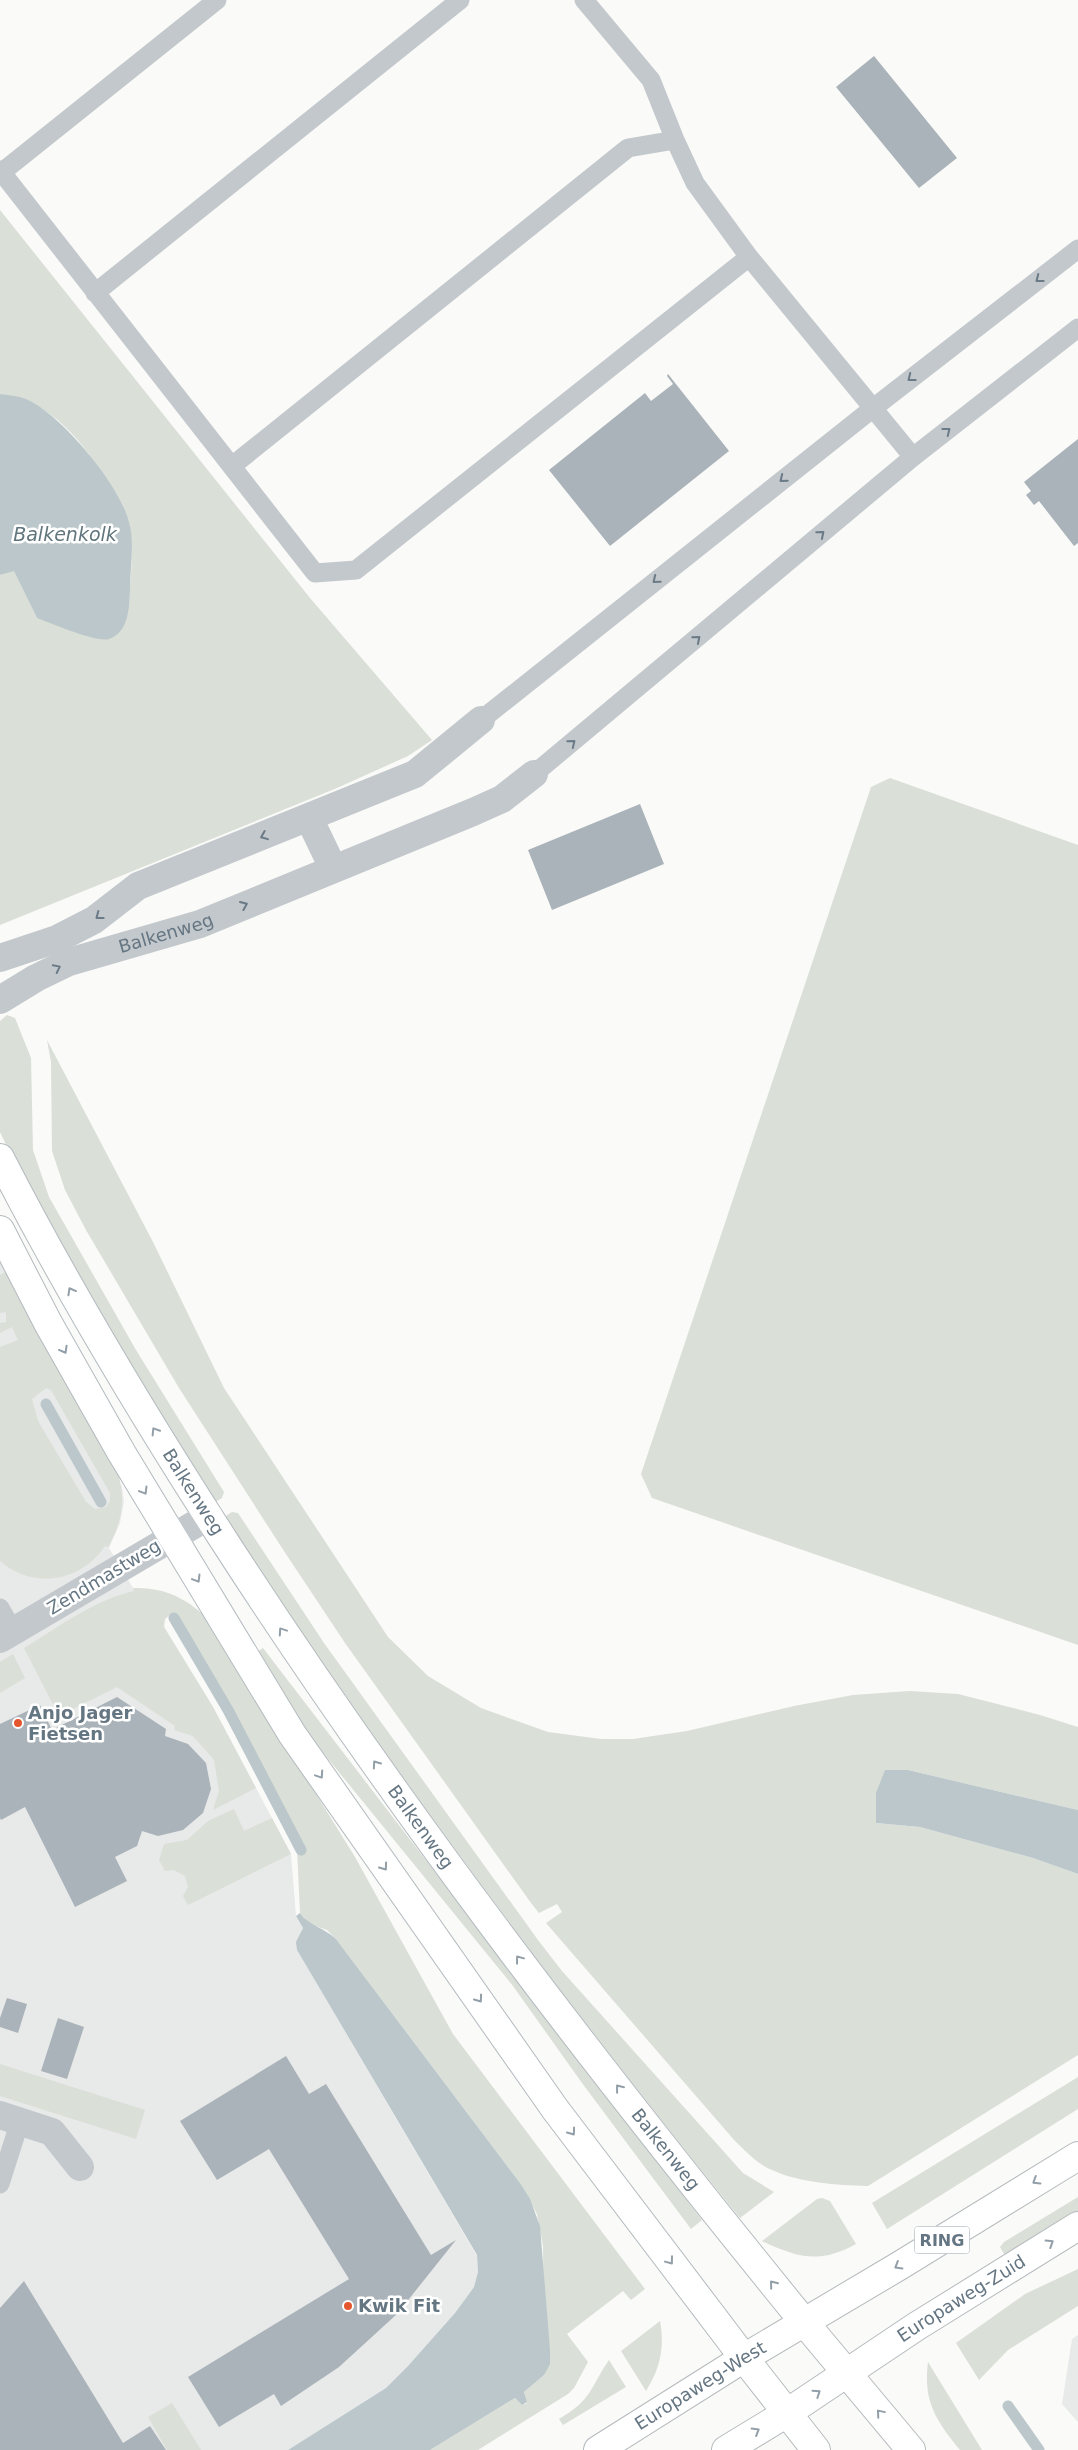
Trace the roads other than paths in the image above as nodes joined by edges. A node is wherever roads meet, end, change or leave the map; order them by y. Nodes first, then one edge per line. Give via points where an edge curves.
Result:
1 (217, 0) edge
2 (460, 0) edge
3 (584, 0) edge
4 (675, 140) junction
5 (1, 171) edge
6 (1078, 249) edge
7 (749, 257) junction
8 (95, 293) junction
9 (1078, 328) edge
10 (872, 409) junction
11 (913, 457) junction
12 (232, 466) junction
13 (481, 720) joint
14 (534, 774) joint
15 (309, 818) junction
16 (333, 868) junction
17 (0, 958) edge
18 (0, 1000) edge
19 (0, 1158) edge
20 (0, 1230) edge
21 (209, 1516) junction
22 (172, 1537) junction
23 (4, 1626) edge
24 (10, 2118) edge
25 (1078, 2156) edge
26 (80, 2167) dead end
27 (0, 2184) edge
28 (1078, 2226) edge
29 (804, 2322) junction
30 (744, 2358) junction
31 (846, 2373) junction
32 (787, 2413) junction
33 (598, 2450) edge
34 (726, 2450) edge
35 (816, 2450) edge
36 (911, 2450) edge

1 - 5 lane
2 - 8 lane
3 - 4 lane via 651,80
4 - 7 lane via 695,183
4 - 12 lane via 628,148
5 - 8 lane
6 -> 10 lane
7 - 10 lane
7 - 12 lane via 356,570 315,573
8 - 12 lane
11 -> 9 lane
10 - 11 lane
10 -> 13 lane
14 -> 11 lane
13 - 15 street, Balkenweg via 415,774
14 - 16 street, Balkenweg via 502,799
15 - 16 street
15 -> 17 street, Balkenweg via 138,886 94,920 57,939
18 -> 16 street, Balkenweg via 69,962 200,924
21 -> 19 main road, Balkenweg via 90,1325
20 -> 22 main road via 48,1323
21 - 22 street, Zendmastweg
29 -> 21 main road, Balkenweg via 621,2092 434,1847 279,1626
22 - 23 street, Zendmastweg
22 -> 30 main road via 292,1734 356,1827 561,2116
24 - 26 street via 52,2132
24 - 27 lane
25 -> 29 main road, RING
31 -> 28 main road, Europaweg-Zuid
29 - 30 main road, Europaweg-West / RING
29 - 31 main road, Balkenweg
30 - 32 main road
30 - 33 main road, Europaweg-West / RING
32 -> 31 main road
36 -> 31 main road, Balkenweg
34 -> 32 main road
32 - 35 main road

